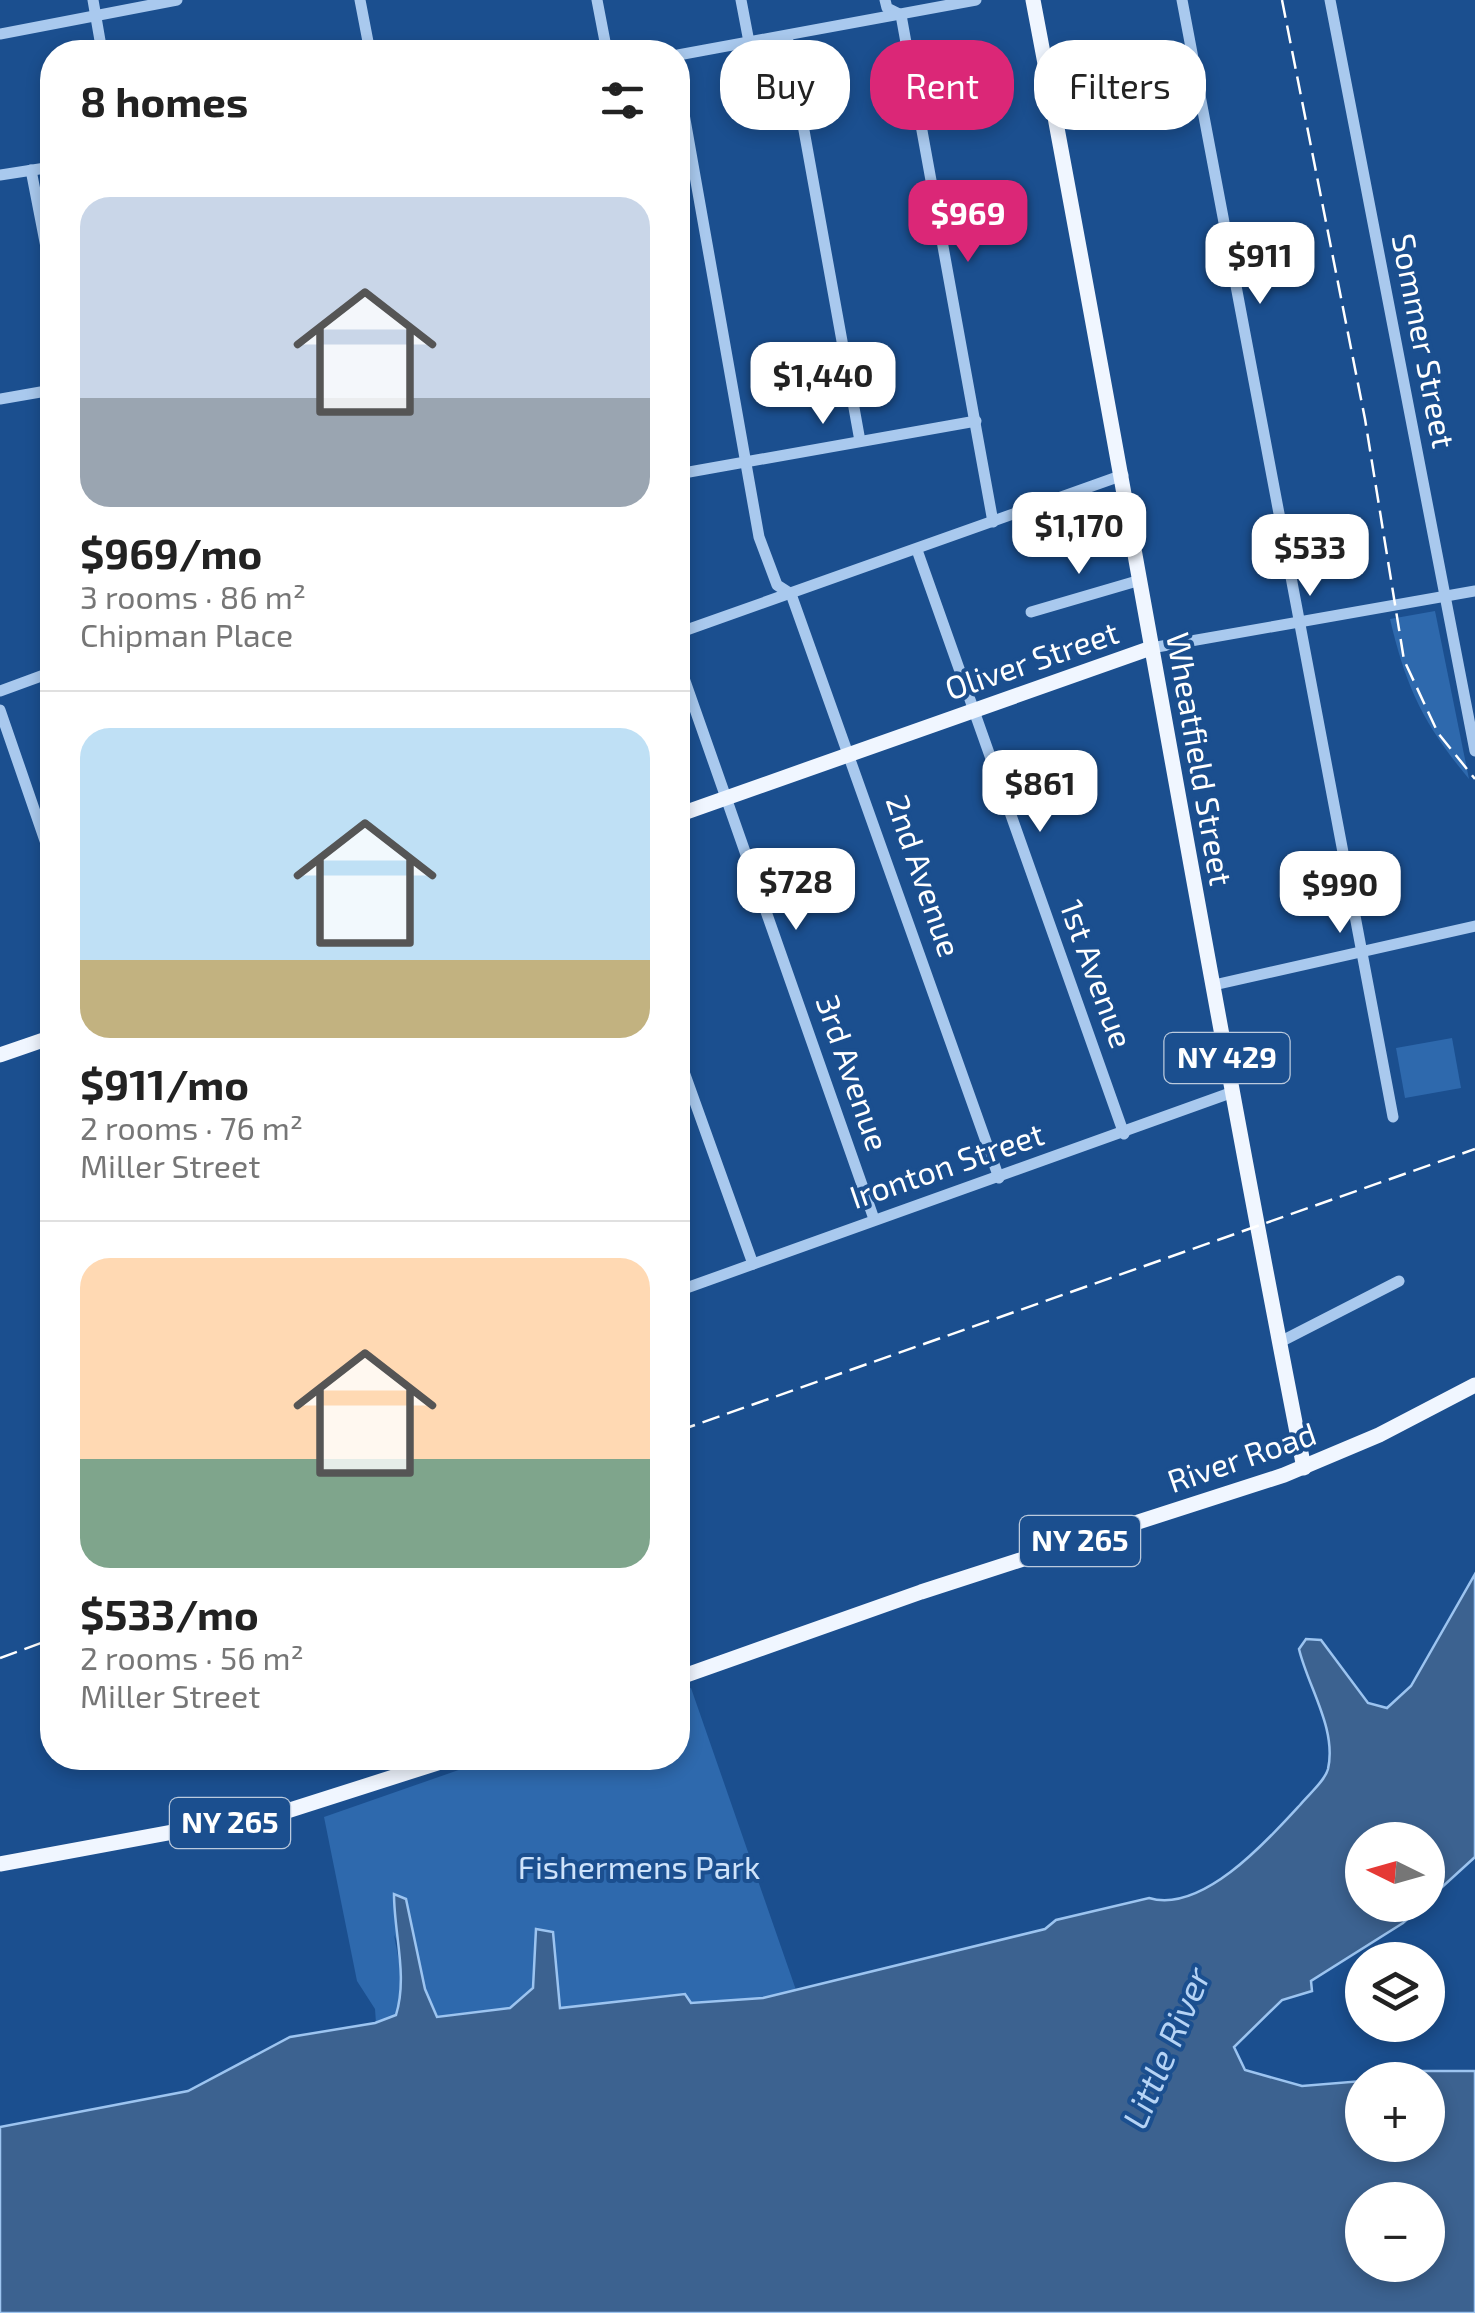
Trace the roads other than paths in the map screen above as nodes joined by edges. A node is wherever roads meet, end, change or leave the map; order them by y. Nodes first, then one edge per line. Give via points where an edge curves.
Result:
1 (92, 0) edge
2 (177, 0) edge
3 (360, 0) edge
4 (597, 0) edge
5 (741, 0) edge
6 (885, 0) edge
7 (976, 0) edge
8 (1033, 0) edge
9 (1182, 0) edge
10 (1330, 0) edge
11 (901, 15) junction
12 (96, 16) junction
13 (0, 34) edge
14 (787, 36) junction
15 (100, 40) edge
16 (368, 40) edge
17 (605, 40) edge
18 (749, 40) edge
19 (762, 40) edge
20 (720, 48) edge
21 (690, 54) edge
22 (690, 148) edge
23 (40, 168) edge
24 (31, 170) junction
25 (0, 175) edge
26 (40, 216) edge
27 (40, 392) edge
28 (0, 398) edge
29 (976, 421) junction
30 (860, 441) junction
31 (745, 462) junction
32 (690, 472) edge
33 (1124, 475) junction
34 (993, 522) junction
35 (917, 550) junction
36 (1137, 581) junction
37 (1475, 592) edge
38 (791, 594) junction
39 (1443, 597) junction
40 (1032, 612) dead end
41 (1298, 622) junction
42 (690, 630) edge
43 (1151, 648) junction
44 (40, 676) edge
45 (0, 691) edge
46 (690, 695) edge
47 (0, 710) edge
48 (974, 711) junction
49 (1475, 751) edge
50 (850, 754) junction
51 (727, 798) junction
52 (690, 811) edge
53 (40, 826) edge
54 (1475, 926) edge
55 (1362, 952) junction
56 (1214, 986) junction
57 (40, 1040) edge
58 (0, 1055) edge
59 (690, 1089) edge
60 (1234, 1092) junction
61 (1393, 1117) dead end
62 (1124, 1134) junction
63 (999, 1178) junction
64 (874, 1220) junction
65 (752, 1264) junction
66 (1398, 1281) dead end
67 (690, 1286) edge
68 (1280, 1342) junction
69 (1475, 1384) edge
70 (1304, 1468) junction
71 (690, 1674) edge
72 (416, 1770) edge
73 (0, 1864) edge

1 - 12 street
2 - 12 street
3 - 16 street
4 - 17 street
5 - 18 street
6 - 11 street via 886,8
7 - 11 street
8 - 33 main road, Wheatfield Street
9 - 41 street
10 - 39 street, Sommer Street
11 - 14 street
11 - 29 street
12 - 13 street
12 - 15 street
14 - 19 street
14 - 30 street
20 - 21 street
22 - 31 street, 2nd Avenue
23 - 24 street
24 - 25 street
24 - 26 street
27 - 28 street
29 - 30 street
29 - 34 street
30 - 31 street
31 - 32 street
31 - 38 street, 2nd Avenue via 759,537 776,585
33 - 34 street
33 - 36 main road, Wheatfield Street
34 - 35 street
35 - 38 street
35 - 48 street, 1st Avenue
36 - 40 street
36 - 43 main road, Wheatfield Street
37 - 39 street, Oliver Street
38 - 42 street
38 - 50 street, 2nd Avenue
39 - 41 street, Oliver Street
39 - 49 street, Sommer Street
41 - 43 street, Oliver Street
41 - 55 street
43 - 48 main road, Oliver Street
43 - 56 main road, Wheatfield Street / NY 429
44 - 45 street
46 - 51 street, 3rd Avenue
47 - 53 street
48 - 50 main road, Oliver Street
48 - 62 street, 1st Avenue
50 - 51 main road, Oliver Street
50 - 63 street, 2nd Avenue
51 - 52 main road, Oliver Street
51 - 64 street, 3rd Avenue
54 - 55 street
55 - 56 street
55 - 61 street
56 - 60 main road, Wheatfield Street / NY 429
57 - 58 main road
59 - 65 street
60 - 62 street, Ironton Street
60 - 68 main road, Wheatfield Street / NY 429
62 - 63 street, Ironton Street
63 - 64 street, Ironton Street
64 - 65 street, Ironton Street
65 - 67 street, Ironton Street
66 - 68 street
68 - 70 main road, Wheatfield Street / NY 429
69 - 70 main road, River Road / NY 265
70 - 71 main road, River Road / NY 265
72 - 73 main road, NY 265 via 287,1811

